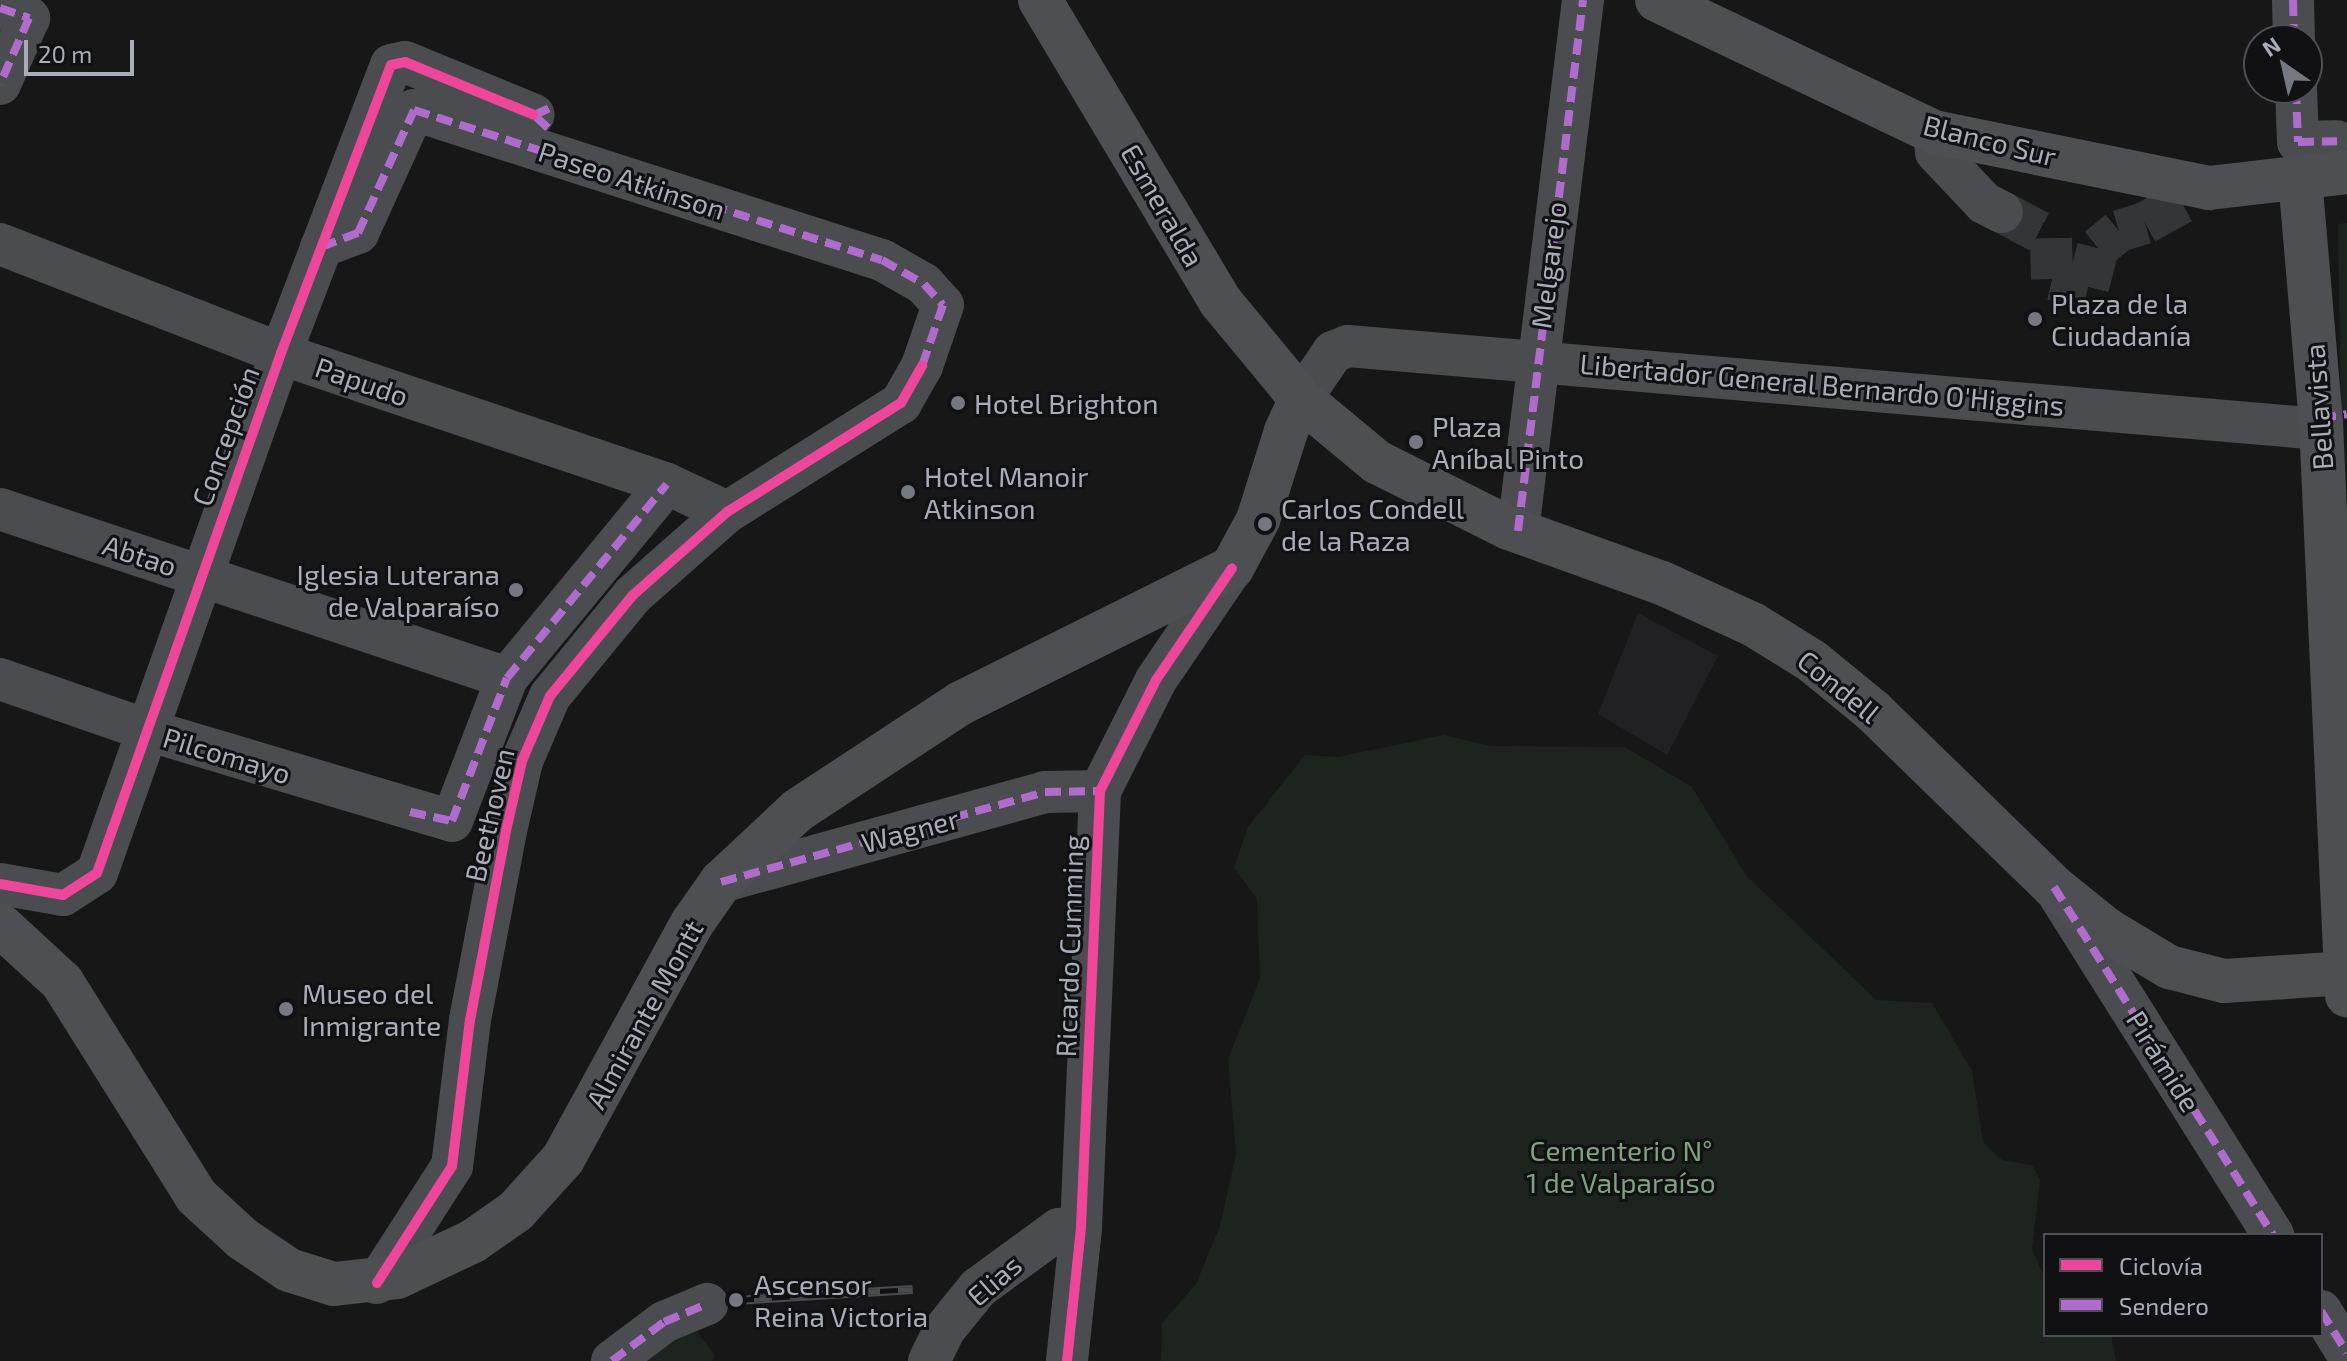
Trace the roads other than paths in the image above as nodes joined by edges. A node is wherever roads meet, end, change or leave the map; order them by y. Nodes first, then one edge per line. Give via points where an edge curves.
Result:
1 (1040, 0) edge
2 (1583, 0) edge
3 (1657, 0) edge
4 (2293, 0) edge
5 (0, 8) edge
6 (2294, 24) edge
7 (0, 84) edge
8 (2297, 104) edge
9 (545, 116) dead end
10 (1934, 132) junction
11 (2342, 157) edge
12 (2300, 178) junction
13 (2002, 212) tunnel mouth
14 (0, 244) edge
15 (321, 247) junction
16 (281, 353) junction
17 (1536, 360) junction
18 (922, 366) joint
19 (1301, 399) junction
20 (2329, 420) edge
21 (667, 484) junction
22 (0, 509) edge
23 (727, 512) junction
24 (1518, 531) junction
25 (1232, 568) junction
26 (201, 576) junction
27 (2338, 612) edge
28 (507, 678) junction
29 (0, 679) edge
30 (147, 730) junction
31 (1100, 791) junction
32 (721, 882) junction
33 (0, 884) edge
34 (2054, 887) junction
35 (0, 925) edge
36 (2346, 980) edge
37 (1081, 1227) junction
38 (2272, 1233) edge
39 (377, 1283) junction
40 (707, 1304) dead end
41 (2323, 1314) edge
42 (2347, 1353) edge
43 (612, 1361) edge
44 (929, 1361) edge
45 (1067, 1361) edge

1 - 19 main road, Esmeralda via 1220,301
2 - 17 street, Melgarejo
3 - 10 main road, Blanco Sur
4 - 6 street
5 - 7 street via 29,18
8 - 11 street via 2298,142
9 - 15 street, Concepción via 405,62 391,65
10 - 12 main road, Blanco Sur via 2209,188
10 - 13 street via 1936,152 1984,203
11 - 12 main road, Blanco Sur
12 - 20 main road, Bellavista
14 - 16 street, Papudo
15 - 16 street, Concepción
15 - 18 street, Paseo Atkinson via 358,233 414,110 882,260 924,284 943,305
16 - 21 street, Papudo
16 - 26 street, Concepción
17 - 19 street, Libertador General Bernardo O'Higgins via 1348,346 1333,352
17 - 20 street, Libertador General Bernardo O'Higgins
17 - 24 street, Melgarejo
18 - 23 street, Beethoven via 901,403
19 - 24 main road, Condell via 1377,462
19 - 25 main road via 1258,520
20 - 27 main road, Bellavista
21 - 23 street, Papudo
21 - 28 street
22 - 26 street, Abtao
23 - 39 street, Beethoven via 633,595 550,696 522,761 506,831 470,1020 452,1166
24 - 34 main road, Condell via 1662,583 1754,625 1812,661 1873,711
25 - 31 street, Ricardo Cumming via 1156,680
25 - 32 main road, Almirante Montt via 961,703 798,810
26 - 28 street, Abtao
26 - 30 street, Concepción
27 - 36 main road, Bellavista
28 - 30 street, Pilcomayo via 452,821
29 - 30 street, Pilcomayo
30 - 33 street, Concepción via 97,873 63,895
31 - 32 street, Wagner via 1045,792
31 - 37 street, Ricardo Cumming
32 - 39 main road, Almirante Montt via 693,922 563,1159 516,1211 473,1241
34 - 36 main road, Condell via 2139,951 2192,975 2224,981
34 - 38 street, Pirámide
35 - 39 main road, Almirante Montt via 62,982 196,1196 289,1270 334,1284
37 - 44 street, Elias via 1059,1229 978,1288 944,1330
37 - 45 street, Ricardo Cumming
40 - 43 street via 664,1322
41 - 42 street

